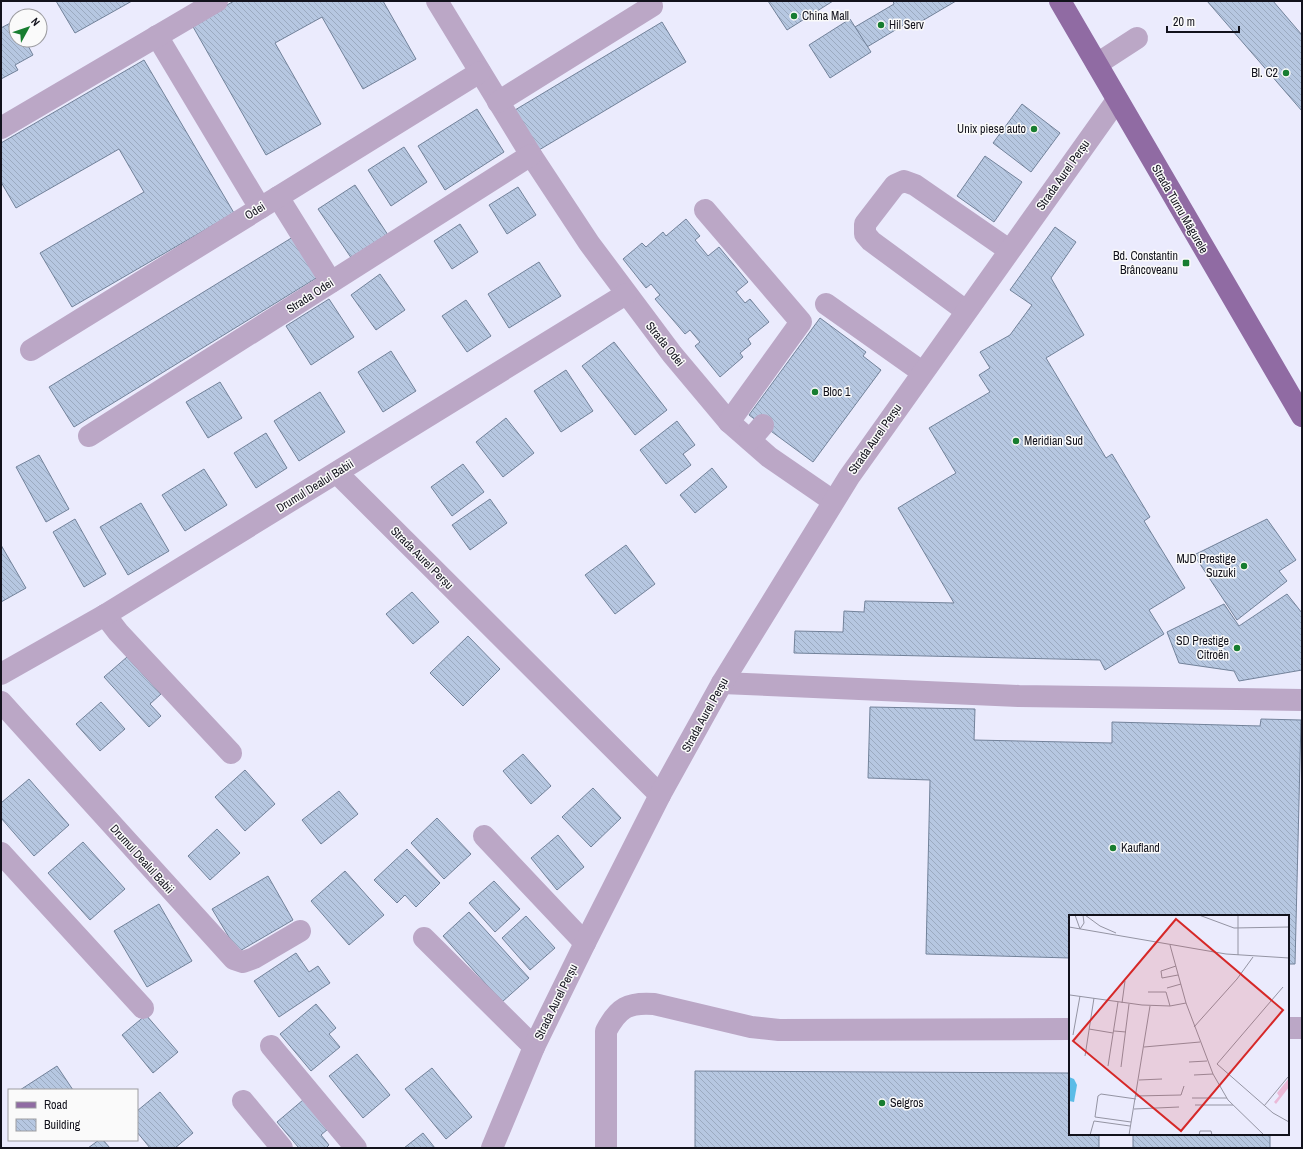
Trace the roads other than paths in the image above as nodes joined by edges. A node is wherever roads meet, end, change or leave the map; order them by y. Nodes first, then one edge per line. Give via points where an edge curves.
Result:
1 (217, 1) edge
2 (437, 1) edge
3 (1060, 1) edge
4 (652, 6) dead end
5 (157, 36) junction
6 (1137, 38) dead end
7 (1096, 64) junction
8 (480, 72) junction
9 (1117, 100) junction
10 (498, 102) junction
11 (1, 128) edge
12 (531, 155) junction
13 (269, 202) junction
14 (705, 210) dead end
15 (1009, 250) junction
16 (331, 282) junction
17 (626, 294) junction
18 (826, 304) dead end
19 (966, 311) junction
20 (31, 350) dead end
21 (922, 372) junction
22 (1302, 416) edge
23 (729, 422) junction
24 (88, 436) dead end
25 (337, 472) junction
26 (833, 501) junction
27 (106, 615) junction
28 (1, 674) edge
29 (722, 683) junction
30 (1302, 700) edge
31 (1, 702) edge
32 (231, 753) dead end
33 (660, 795) junction
34 (484, 836) dead end
35 (1, 853) edge
36 (300, 931) dead end
37 (424, 938) dead end
38 (585, 943) junction
39 (143, 1008) dead end
40 (1289, 1028) edge
41 (1302, 1028) edge
42 (1069, 1029) edge
43 (271, 1046) dead end
44 (534, 1047) junction
45 (243, 1101) dead end
46 (282, 1148) edge
47 (356, 1148) edge
48 (492, 1148) edge
49 (606, 1148) edge

1 - 5 street
2 - 8 street, Strada Odei
3 - 7 main road, Strada Turnu Măgurele
4 - 10 street
5 - 11 street
5 - 13 street
6 - 7 street
7 - 9 main road, Strada Turnu Măgurele
8 - 10 street, Strada Odei
8 - 13 street, Odei
9 - 15 street, Strada Aurel Perșu
9 - 22 main road, Strada Turnu Măgurele
10 - 12 street, Strada Odei
12 - 16 street, Strada Odei
12 - 17 street, Strada Odei
13 - 16 street
13 - 20 street, Odei
14 - 23 street via 801,322
15 - 19 street, Strada Aurel Perșu
15 - 19 street via 915,185 904,181 894,185 865,224 865,234 871,241
16 - 24 street, Strada Odei
17 - 23 street, Strada Odei
17 - 25 street, Drumul Dealul Babii
18 - 21 street
19 - 21 street, Strada Aurel Perșu
21 - 26 street, Strada Aurel Perșu
23 - 26 street, Strada Odei via 756,432 795,477
25 - 27 street, Drumul Dealul Babii
25 - 33 street, Strada Aurel Perșu
26 - 29 street, Strada Aurel Perșu
27 - 28 street, Drumul Dealul Babii
27 - 32 street via 118,632
29 - 30 street via 1012,696
29 - 33 street, Strada Aurel Perșu
31 - 36 street, Drumul Dealul Babii via 234,959 243,962 254,958
33 - 38 street, Strada Aurel Perșu
34 - 38 street
35 - 39 street
37 - 44 street
38 - 44 street, Strada Aurel Perșu
40 - 41 street
42 - 49 street via 779,1030 751,1027 637,1002 624,1008 613,1018 606,1031
43 - 47 street
44 - 48 street, Strada Aurel Perșu
45 - 46 street

